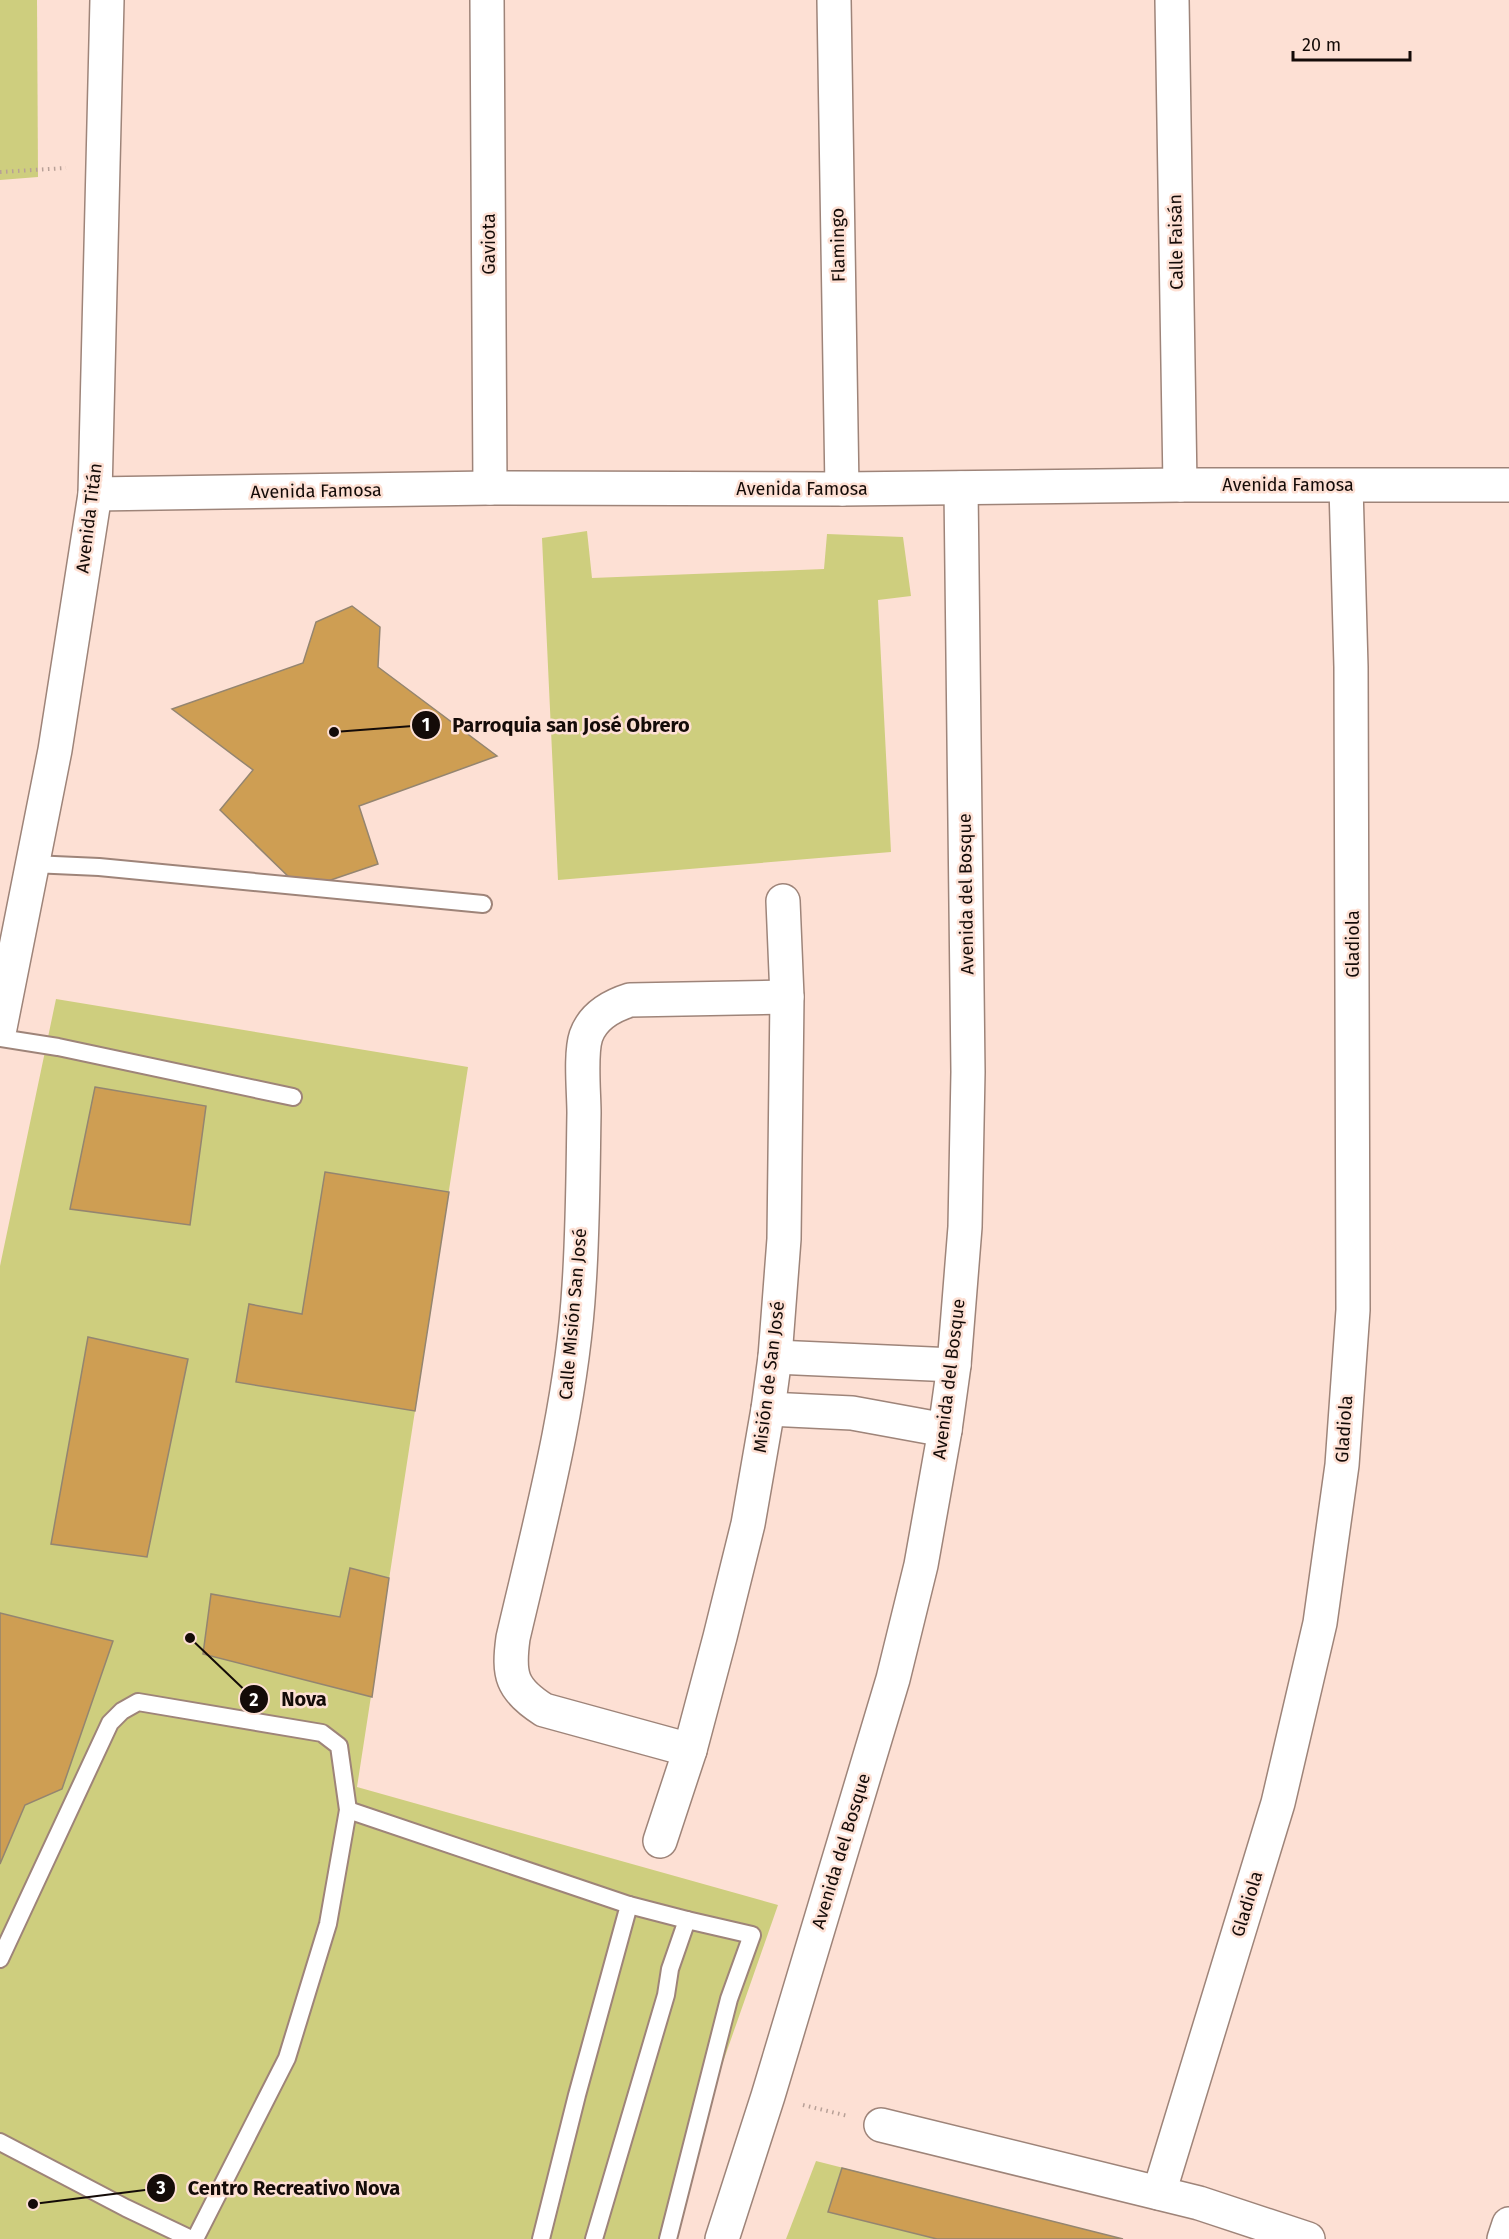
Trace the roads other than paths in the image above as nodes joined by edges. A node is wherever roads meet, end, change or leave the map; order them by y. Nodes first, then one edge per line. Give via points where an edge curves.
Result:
1 (108, 0) edge
2 (487, 0) edge
3 (834, 0) edge
4 (1172, 0) edge
5 (1180, 485) junction
6 (1509, 485) edge
7 (1346, 486) junction
8 (961, 488) junction
9 (490, 489) junction
10 (842, 489) junction
11 (95, 494) junction
12 (32, 864) junction
13 (783, 901) dead end
14 (483, 904) dead end
15 (787, 998) junction
16 (0, 1028) edge
17 (0, 1038) edge
18 (293, 1097) dead end
19 (775, 1357) junction
20 (954, 1365) junction
21 (768, 1409) junction
22 (945, 1430) junction
23 (690, 1750) junction
24 (348, 1810) junction
25 (660, 1841) dead end
26 (629, 1905) junction
27 (687, 1920) junction
28 (0, 1959) edge
29 (881, 2125) road end
30 (0, 2142) edge
31 (1159, 2193) junction
32 (1509, 2224) edge
33 (193, 2239) edge
34 (541, 2239) edge
35 (594, 2239) edge
36 (668, 2239) edge
37 (722, 2239) edge
38 (1308, 2239) edge
39 (1504, 2239) edge

1 - 11 street, Avenida Titán
2 - 9 street, Gaviota
3 - 10 street, Flamingo
4 - 5 street, Calle Faisán
5 - 7 street, Avenida Famosa
5 - 8 street, Avenida Famosa
6 - 7 street, Avenida Famosa
7 - 31 street, Gladiola via 1351,667 1353,1287 1342,1465 1320,1623 1278,1803
8 - 10 street, Avenida Famosa
8 - 20 street, Avenida del Bosque via 968,1072 965,1227
9 - 10 street, Avenida Famosa
9 - 11 street, Avenida Famosa
11 - 12 street, Avenida Titán via 55,750
12 - 14 lane
12 - 16 street, Avenida Titán
13 - 15 street, Misión de San José
15 - 19 street, Misión de San José via 784,1239
15 - 23 street, Calle Misión San José via 630,1000 612,1006 597,1018 586,1036 579,1287 569,1383 510,1661 515,1682 526,1698 544,1710
17 - 18 lane
19 - 20 street
19 - 21 street, Misión de San José
20 - 22 street, Avenida del Bosque
21 - 22 street via 852,1413
21 - 23 street, Misión de San José via 748,1524
22 - 37 street, Avenida del Bosque via 921,1565 893,1679
23 - 25 street, Misión de San José
24 - 26 lane
24 - 28 lane via 339,1746 322,1733 138,1702 110,1723
24 - 33 lane via 328,1924 286,2058
26 - 27 lane
26 - 34 lane
27 - 35 lane
27 - 36 lane via 752,1935 729,1999
29 - 31 street
30 - 33 lane
31 - 38 street
32 - 39 street

